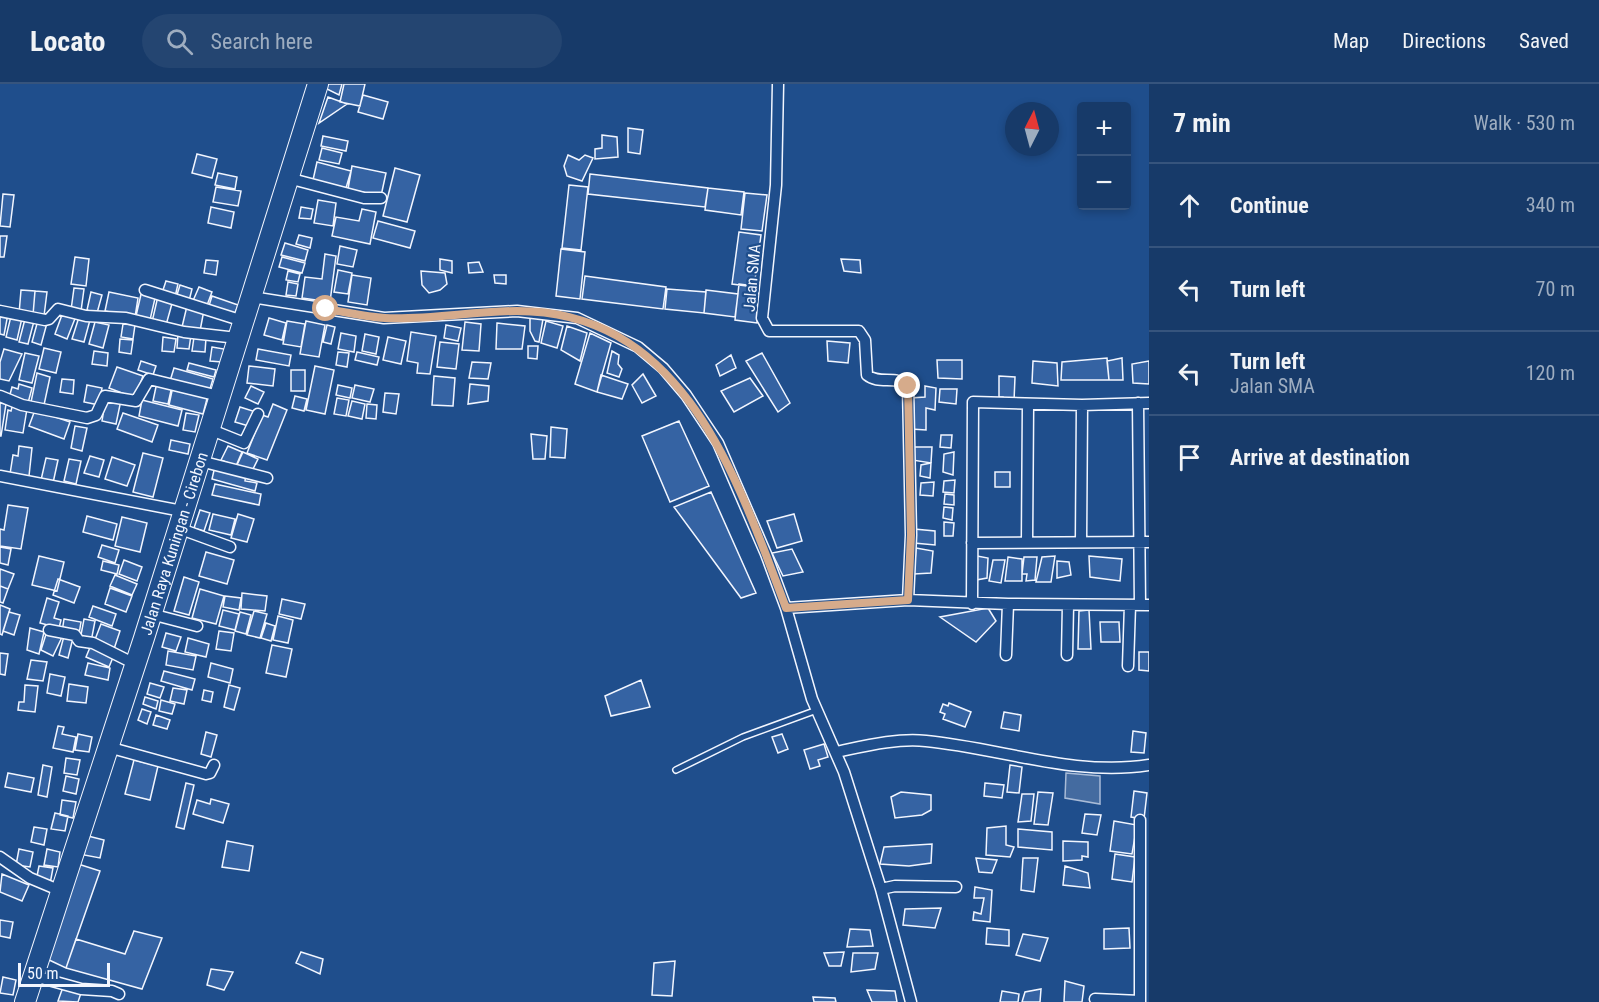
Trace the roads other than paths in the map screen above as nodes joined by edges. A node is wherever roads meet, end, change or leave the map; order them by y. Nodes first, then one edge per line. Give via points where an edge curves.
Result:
1 (318, 84) edge
2 (778, 84) edge
3 (288, 178) junction
4 (381, 198) dead end
5 (145, 290) dead end
6 (252, 297) junction
7 (0, 311) edge
8 (240, 330) junction
9 (219, 396) junction
10 (0, 397) edge
11 (1143, 403) edge
12 (1028, 405) junction
13 (1082, 405) junction
14 (258, 414) dead end
15 (209, 429) junction
16 (1143, 433) edge
17 (200, 462) junction
18 (0, 476) edge
19 (267, 478) dead end
20 (1144, 488) edge
21 (180, 519) junction
22 (1027, 542) junction
23 (1081, 542) junction
24 (1144, 542) edge
25 (972, 543) junction
26 (230, 547) dead end
27 (908, 600) junction
28 (972, 604) junction
29 (1008, 604) junction
30 (1068, 605) junction
31 (1140, 605) edge
32 (786, 608) junction
33 (151, 614) junction
34 (197, 626) dead end
35 (50, 630) dead end
36 (1006, 655) dead end
37 (1067, 655) dead end
38 (135, 664) junction
39 (1128, 666) dead end
40 (817, 710) junction
41 (108, 747) junction
42 (836, 752) junction
43 (214, 765) dead end
44 (1149, 765) edge
45 (676, 770) dead end
46 (1140, 820) dead end
47 (0, 857) edge
48 (956, 887) dead end
49 (881, 889) junction
50 (62, 891) junction
51 (1144, 970) edge
52 (34, 976) junction
53 (118, 994) dead end
54 (1095, 999) dead end
55 (25, 1002) edge
56 (910, 1002) edge
57 (1140, 1002) edge

1 - 3 highway, Jalan Raya Kuningan - Cirebon
2 - 27 street, Jalan SMA via 776,185 762,318 769,330 859,331 865,340 867,375 873,380 900,381 908,386
3 - 4 street via 364,198
3 - 6 highway, Jalan Raya Kuningan - Cirebon
5 - 8 street
6 - 8 highway, Jalan Raya Kuningan - Cirebon
6 - 32 street via 384,318 517,311 548,314 577,318 638,347 686,395 718,443
7 - 8 street via 45,320 58,309 86,316 126,318 184,332
8 - 9 highway, Jalan Raya Kuningan - Cirebon
9 - 10 street via 149,379 136,401 105,396 96,415 87,418
9 - 15 highway, Jalan Raya Kuningan - Cirebon
11 - 13 street
11 - 16 street
12 - 13 street
12 - 22 street
12 - 25 street via 973,402
13 - 23 street
14 - 15 street via 244,443
15 - 17 highway, Jalan Raya Kuningan - Cirebon
16 - 20 street
17 - 19 street
17 - 21 highway, Jalan Raya Kuningan - Cirebon
18 - 21 street
20 - 24 street
21 - 26 street
21 - 33 highway, Jalan Raya Kuningan - Cirebon
22 - 23 street
22 - 25 street
23 - 24 street
24 - 31 street
25 - 28 street
27 - 28 street
27 - 32 street
28 - 29 street
29 - 30 street
29 - 36 street
30 - 31 street
30 - 37 street
31 - 39 street
32 - 40 street
33 - 34 street
33 - 38 highway, Jalan Raya Kuningan - Cirebon
35 - 38 street via 75,634 79,641 93,643
38 - 41 highway, Jalan Raya Kuningan - Cirebon
40 - 42 street
40 - 45 lane via 743,737
41 - 43 street via 206,774
41 - 50 highway, Jalan Raya Kuningan - Cirebon
42 - 44 street via 881,742 924,741 1094,768
42 - 49 street
46 - 51 street
47 - 50 street via 30,878
48 - 49 street
49 - 56 street
50 - 52 highway, Jalan Raya Kuningan - Cirebon
51 - 57 street
52 - 53 street
52 - 55 highway, Jalan Raya Kuningan - Cirebon
54 - 57 street

